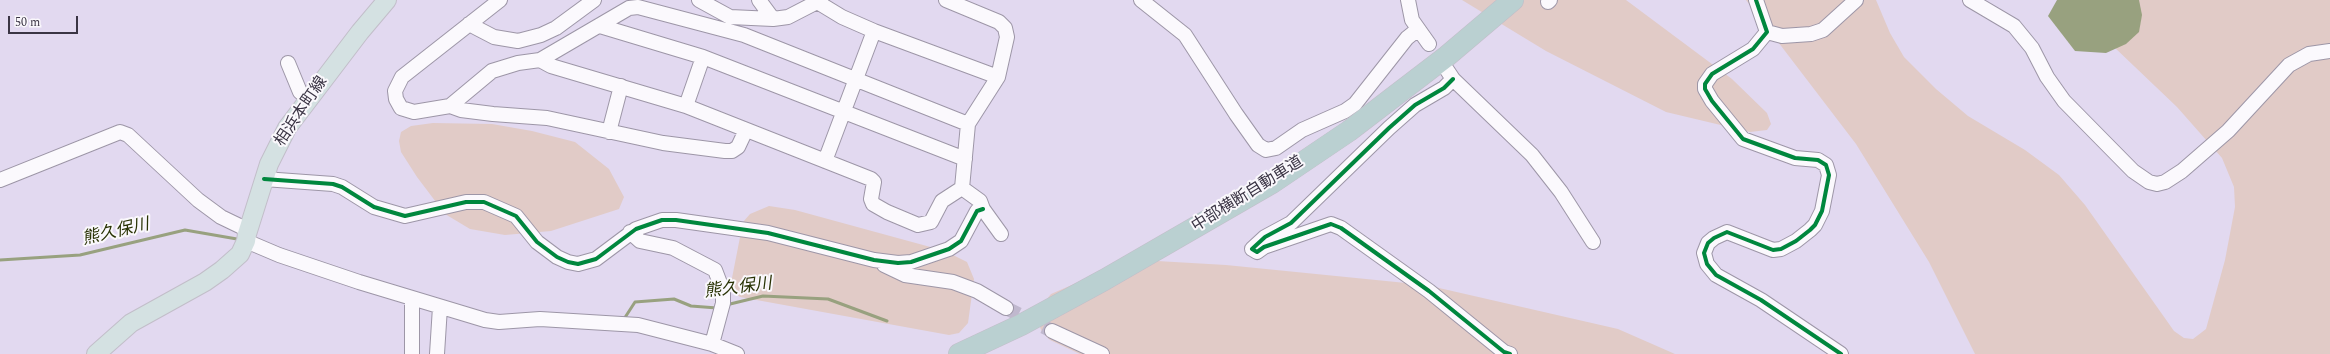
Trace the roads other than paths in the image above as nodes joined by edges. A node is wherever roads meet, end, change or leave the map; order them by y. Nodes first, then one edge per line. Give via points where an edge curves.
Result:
1 (387, 0) edge
2 (500, 0) edge
3 (594, 0) edge
4 (699, 0) edge
5 (758, 0) edge
6 (946, 0) edge
7 (1141, 0) edge
8 (1408, 0) edge
9 (1513, 0) edge
10 (1756, 0) edge
11 (1856, 0) edge
12 (1970, 0) edge
13 (817, 1) edge
14 (773, 18) junction
15 (469, 24) junction
16 (600, 26) junction
17 (1417, 30) junction
18 (874, 31) junction
19 (1767, 32) junction
20 (1429, 44) dead end
21 (2330, 51) edge
22 (703, 57) junction
23 (540, 60) junction
24 (288, 63) dead end
25 (998, 77) junction
26 (855, 80) junction
27 (621, 86) junction
28 (309, 99) junction
29 (450, 106) junction
30 (686, 106) junction
31 (842, 111) junction
32 (968, 124) junction
33 (746, 130) junction
34 (608, 132) junction
35 (965, 159) junction
36 (825, 161) junction
37 (264, 179) junction
38 (0, 180) edge
39 (962, 188) junction
40 (983, 209) junction
41 (630, 232) junction
42 (1001, 234) dead end
43 (247, 236) junction
44 (1593, 242) dead end
45 (874, 260) junction
46 (412, 299) junction
47 (440, 307) junction
48 (1006, 308) tunnel mouth
49 (1052, 331) tunnel mouth
50 (712, 344) junction
51 (100, 352) edge
52 (412, 354) edge
53 (438, 354) edge
54 (737, 354) edge
55 (959, 354) edge
56 (1102, 354) edge
57 (1510, 354) edge
58 (1841, 354) edge

1 - 28 main road, 相浜本町線
2 - 15 street
3 - 15 street via 556,28 518,41 494,37
4 - 14 street via 730,17
5 - 14 street
6 - 25 street via 999,22 1005,28 1005,53
7 - 17 street via 1185,35 1258,145 1266,150 1276,148 1302,130 1355,104 1407,38
8 - 17 street
9 - 55 highway, 中部横断自動車道 via 1447,56 1355,126 1272,183 1021,325
10 - 19 street
11 - 19 street via 1823,30 1811,34 1782,36
12 - 21 street via 2014,26 2032,48 2051,83 2068,105 2133,172 2158,184 2182,170 2228,131 2289,65 2309,54
13 - 14 street via 788,17
13 - 18 street via 842,17
15 - 29 street via 402,77 395,91 401,108 408,112
16 - 22 street
16 - 23 street
16 - 26 street via 629,8 638,7 744,35
17 - 20 street
18 - 25 street
18 - 26 street
19 - 58 street via 1753,49 1712,74 1705,84 1706,89 1712,101 1743,139 1795,158 1818,160 1826,165 1829,175 1822,211 1810,230 1780,249 1773,250 1727,232 1708,243 1704,253 1707,264 1716,275 1761,300
22 - 30 street
22 - 31 street
23 - 27 street via 551,66
23 - 29 street via 518,63 492,72
24 - 28 street via 300,92
25 - 32 street
26 - 31 street
26 - 32 street
27 - 30 street
27 - 34 street
28 - 37 main road, 相浜本町線 via 287,128
29 - 34 street via 493,114 547,118
30 - 33 street
31 - 35 street
31 - 36 street
32 - 35 street
33 - 34 street via 738,147 725,151
33 - 36 street
35 - 39 street
36 - 39 street via 872,179 873,204 918,225 931,222 942,201
37 - 41 street via 333,184 374,207 405,216 466,202 484,202 516,216 537,242 568,262 578,264 596,259
37 - 43 main road, 相浜本町線
38 - 43 street via 120,132 128,135 198,200
39 - 40 street via 980,201
40 - 42 street
40 - 45 street via 977,211 961,241 949,249 911,262
41 - 45 street via 662,220 676,220 768,233
41 - 50 street via 640,241 673,248 716,270 723,291 724,304
43 - 46 street via 300,262
43 - 51 main road, 相浜本町線 via 240,254 222,270 131,323
44 - 57 street via 1561,192 1532,155 1450,74 1444,88 1415,105 1291,223 1265,237 1252,249 1257,252 1264,247 1331,224 1341,228 1429,291 1504,352
45 - 48 street via 905,275 953,282 978,291
46 - 47 street
46 - 52 street
47 - 50 street via 499,322 540,319 638,325
47 - 53 street
49 - 56 street
50 - 54 street

